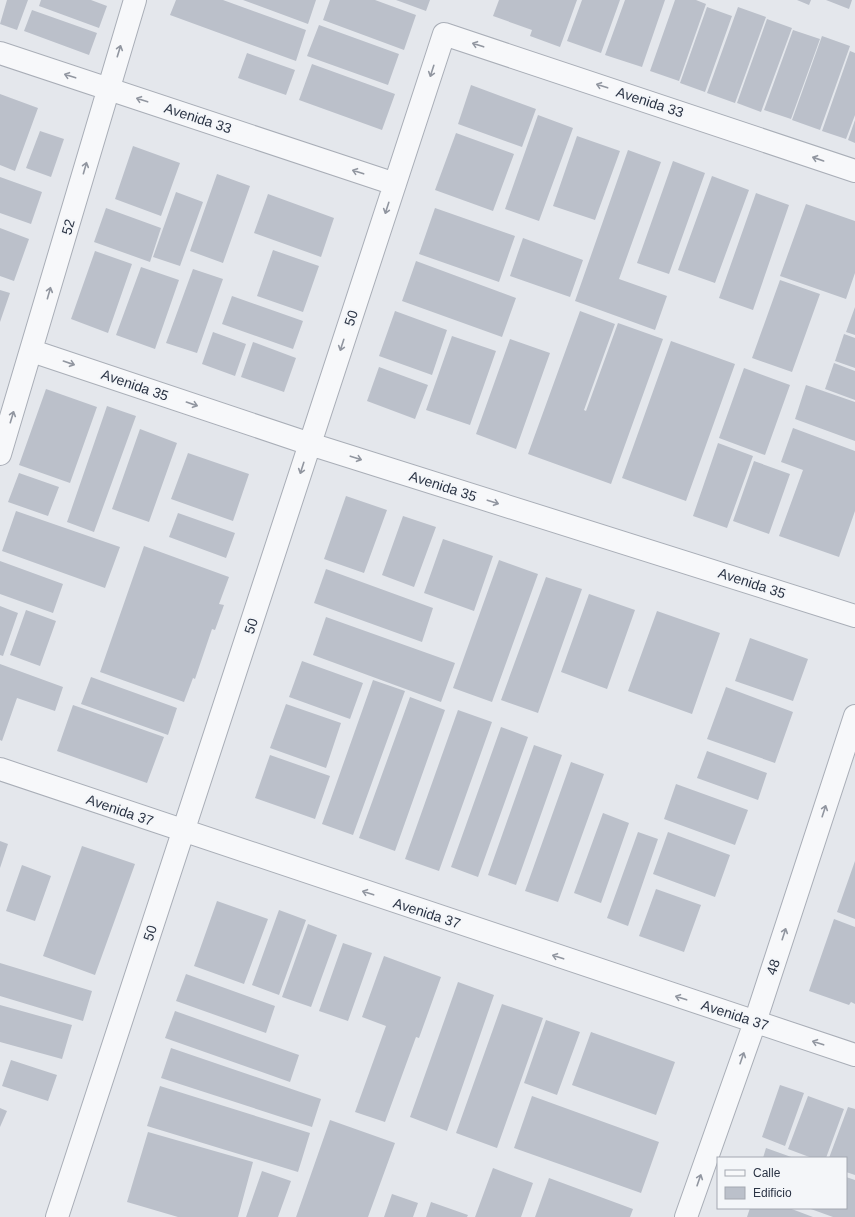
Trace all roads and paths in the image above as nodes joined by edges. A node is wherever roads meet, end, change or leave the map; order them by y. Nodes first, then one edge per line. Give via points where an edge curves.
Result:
1 (135, 0) edge
2 (444, 34) joint
3 (0, 54) edge
4 (108, 88) junction
5 (855, 171) edge
6 (395, 184) junction
7 (32, 351) junction
8 (310, 444) junction
9 (0, 454) edge
10 (855, 616) edge
11 (855, 716) edge
12 (0, 769) edge
13 (183, 832) junction
14 (755, 1022) junction
15 (855, 1055) edge
16 (57, 1217) edge
17 (686, 1217) edge

4 -> 1 street, 52
5 -> 2 street, Avenida 33
2 -> 6 street, 50
4 -> 3 street, Avenida 33
6 -> 4 street, Avenida 33
7 -> 4 street, 52
6 -> 8 street, 50
7 -> 8 street, Avenida 35
9 -> 7 street, 52
8 -> 10 street, Avenida 35
8 -> 13 street, 50
14 -> 11 street, 48
12 - 13 street, Avenida 37
14 -> 13 street, Avenida 37
13 - 16 street, 50
15 -> 14 street, Avenida 37
17 -> 14 street, 48

